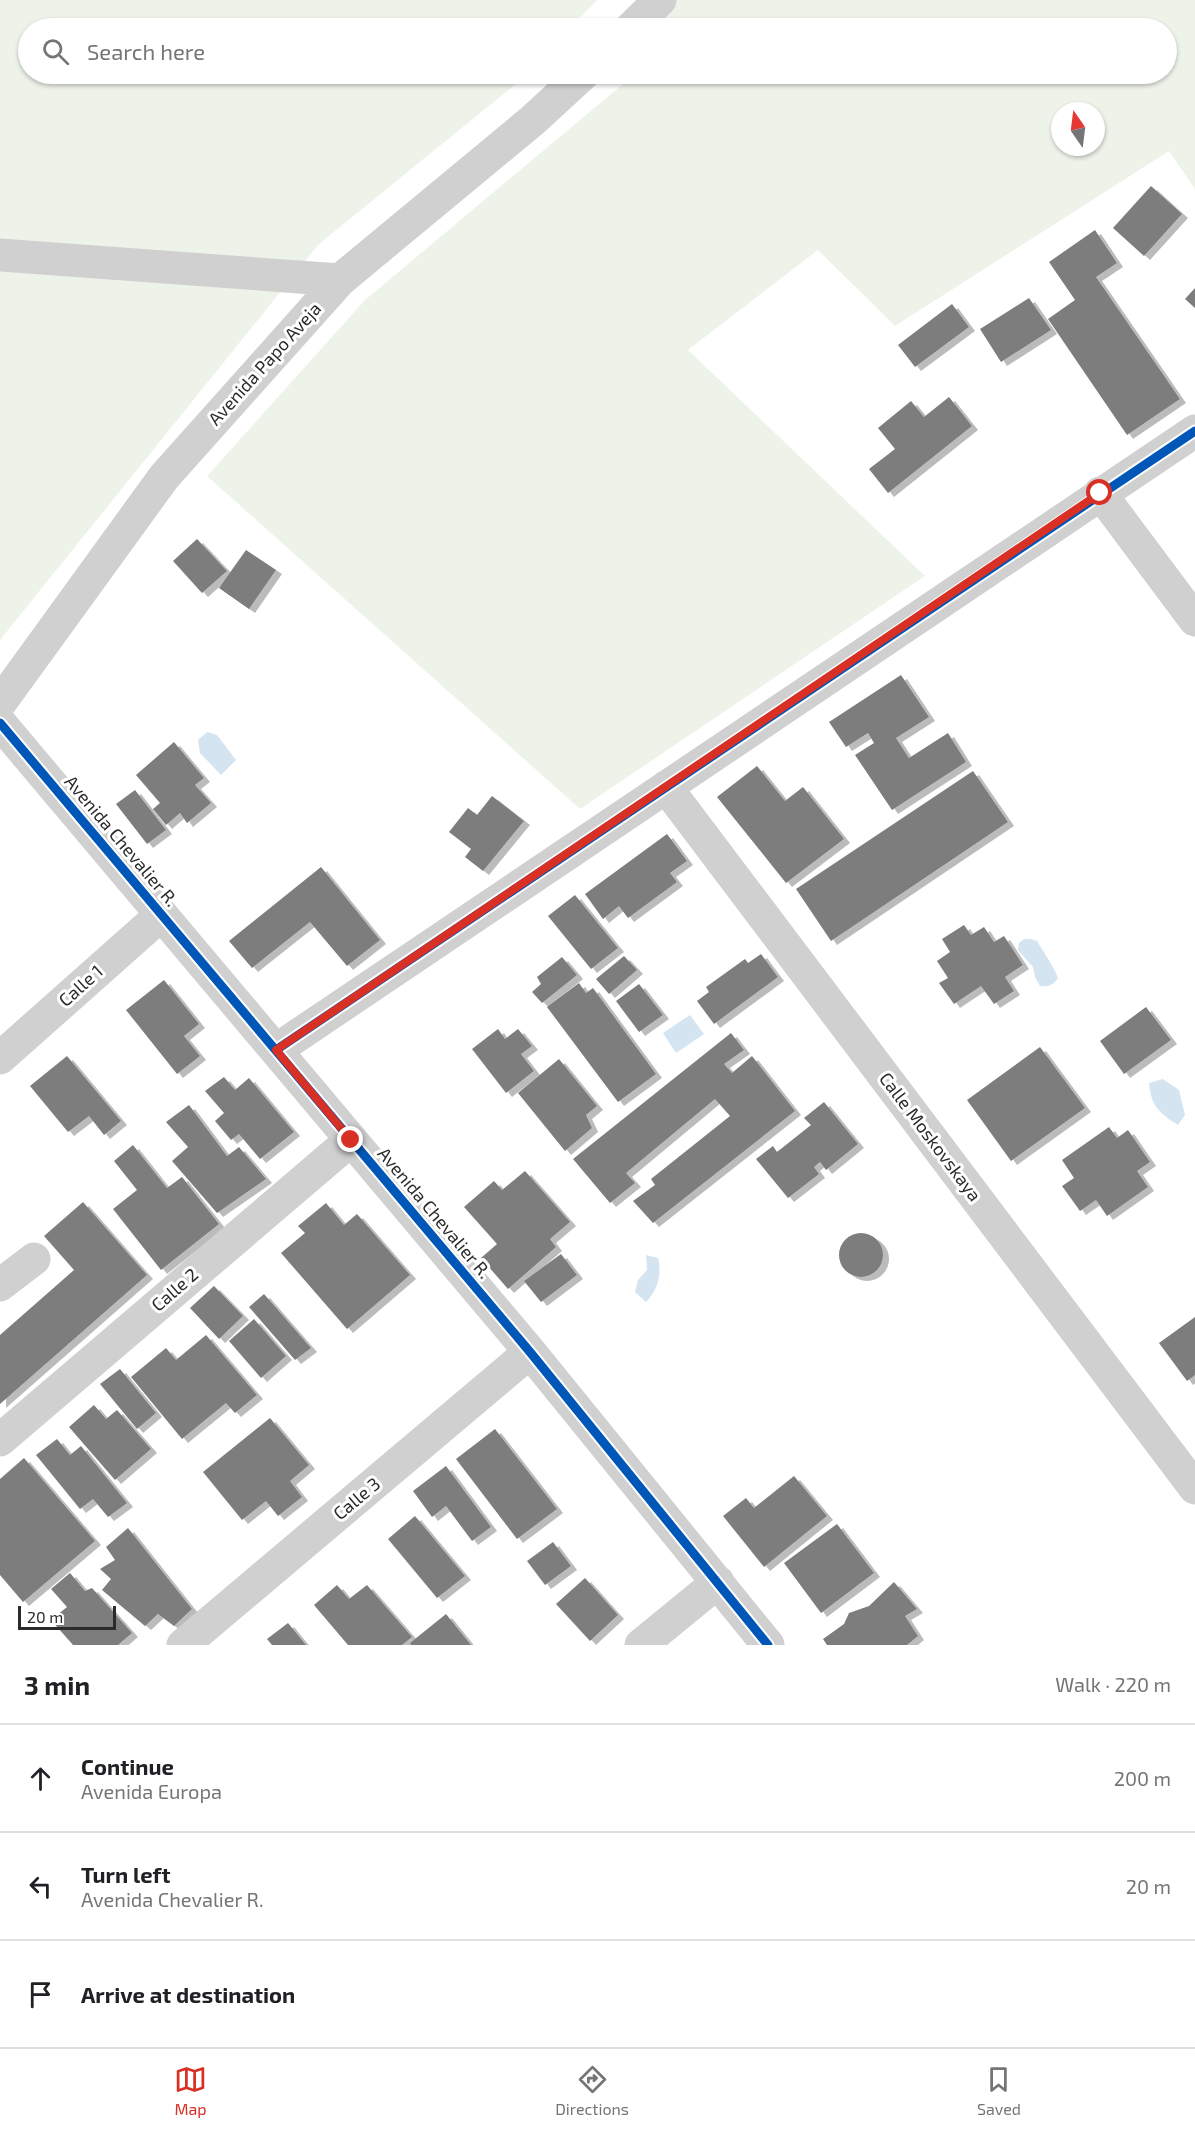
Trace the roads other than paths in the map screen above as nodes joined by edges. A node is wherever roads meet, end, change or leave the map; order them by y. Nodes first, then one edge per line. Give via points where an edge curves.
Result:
1 (660, 0) edge
2 (641, 18) edge
3 (572, 84) edge
4 (0, 255) edge
5 (340, 280) junction
6 (1195, 431) edge
7 (1100, 493) junction
8 (1195, 620) edge
9 (0, 703) edge
10 (0, 723) edge
11 (666, 787) junction
12 (161, 915) junction
13 (276, 1050) junction
14 (0, 1058) edge
15 (351, 1140) junction
16 (34, 1259) dead end
17 (0, 1285) edge
18 (530, 1352) junction
19 (0, 1440) edge
20 (1195, 1488) edge
21 (718, 1582) junction
22 (183, 1645) edge
23 (641, 1645) edge
24 (768, 1645) edge

1 - 2 street
3 - 5 street, Avenida Papo Aveja
4 - 5 street
5 - 9 street, Avenida Papo Aveja via 164,477
6 - 7 street
7 - 8 street
7 - 11 street
10 - 12 street, Avenida Chevalier R.
11 - 13 street
11 - 20 street, Calle Moskovskaya
12 - 13 street, Avenida Chevalier R.
12 - 14 street, Calle 1
13 - 15 street, Avenida Chevalier R.
15 - 18 street, Avenida Chevalier R.
15 - 19 street, Calle 2
16 - 17 street
18 - 21 street, Avenida Chevalier R.
18 - 22 street, Calle 3
21 - 23 street
21 - 24 street, Avenida Chevalier R.

